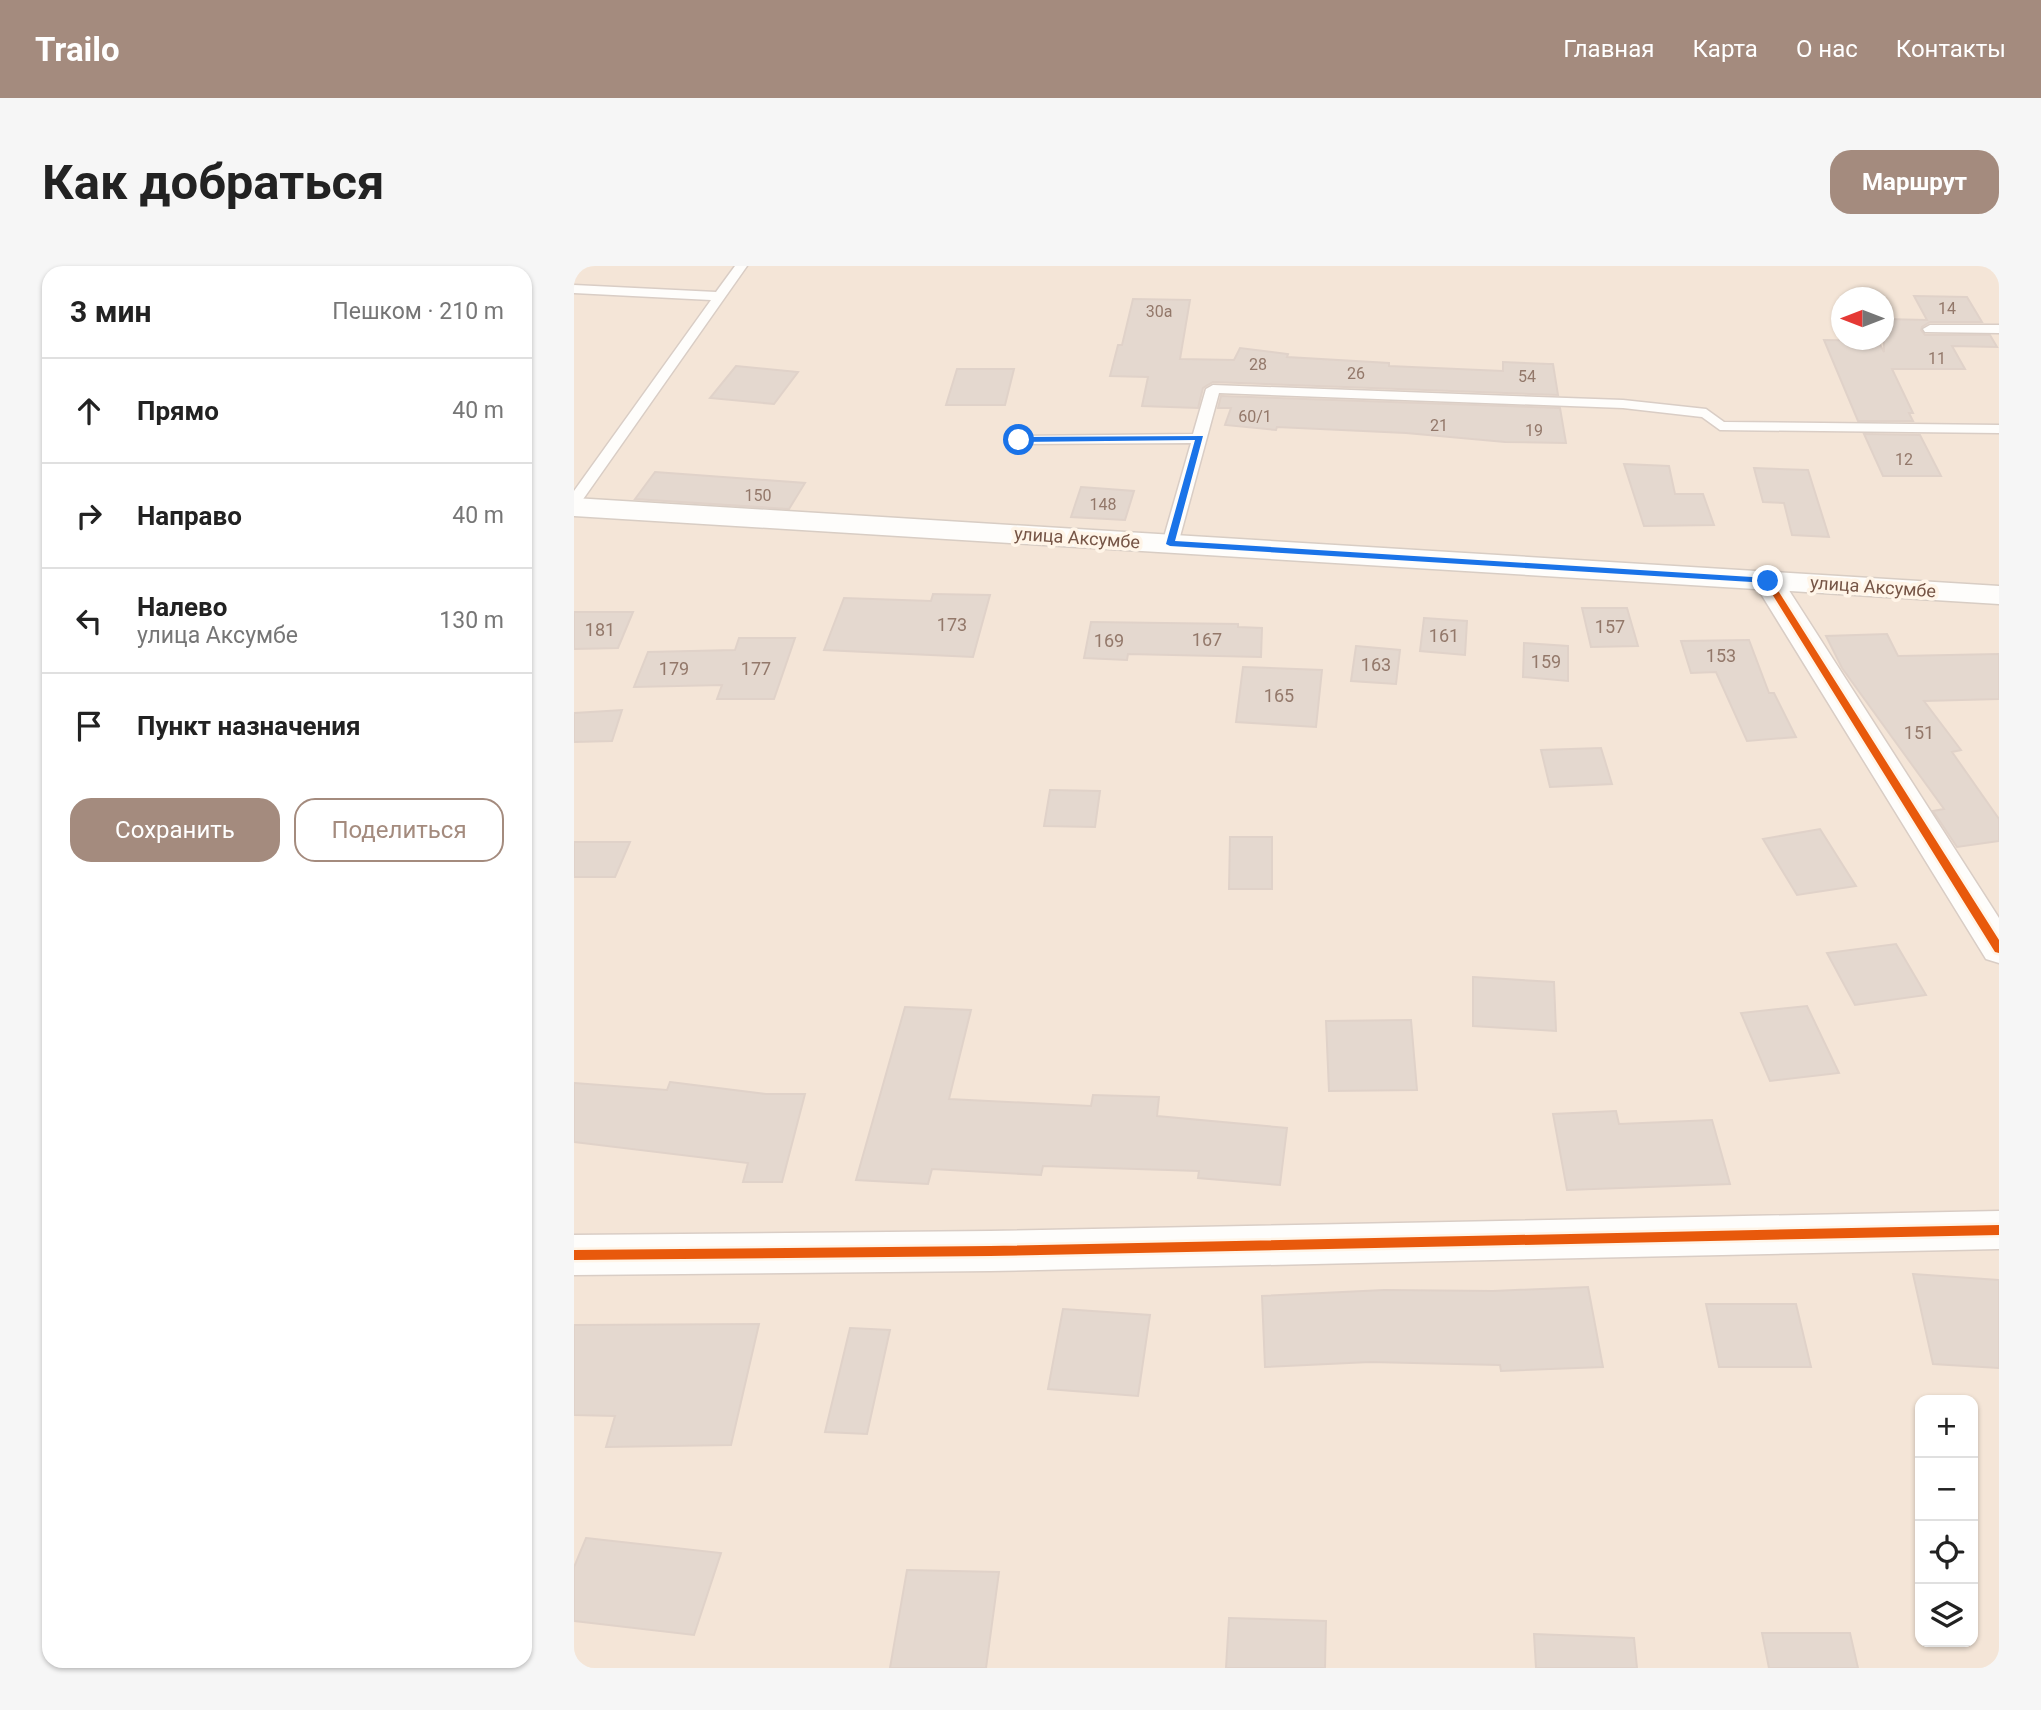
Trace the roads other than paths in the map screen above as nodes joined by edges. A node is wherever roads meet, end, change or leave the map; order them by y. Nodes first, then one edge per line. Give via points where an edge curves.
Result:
1 (741, 266) edge
2 (574, 289) edge
3 (719, 296) junction
4 (1930, 329) dead end
5 (1999, 329) edge
6 (1999, 429) edge
7 (1200, 438) junction
8 (1019, 440) dead end
9 (574, 504) edge
10 (1170, 544) junction
11 (1768, 581) junction
12 (1999, 595) edge
13 (1999, 949) edge
14 (1999, 1230) edge
15 (574, 1255) edge

1 - 3 lane
2 - 3 lane
3 - 9 lane
4 - 5 lane
6 - 7 lane via 1720,426 1706,413 1623,404 1213,389
7 - 8 lane
7 - 10 lane
9 - 10 main road, улица Аксумбе
10 - 11 main road, улица Аксумбе
11 - 12 main road, улица Аксумбе
11 - 13 main road
14 - 15 main road

